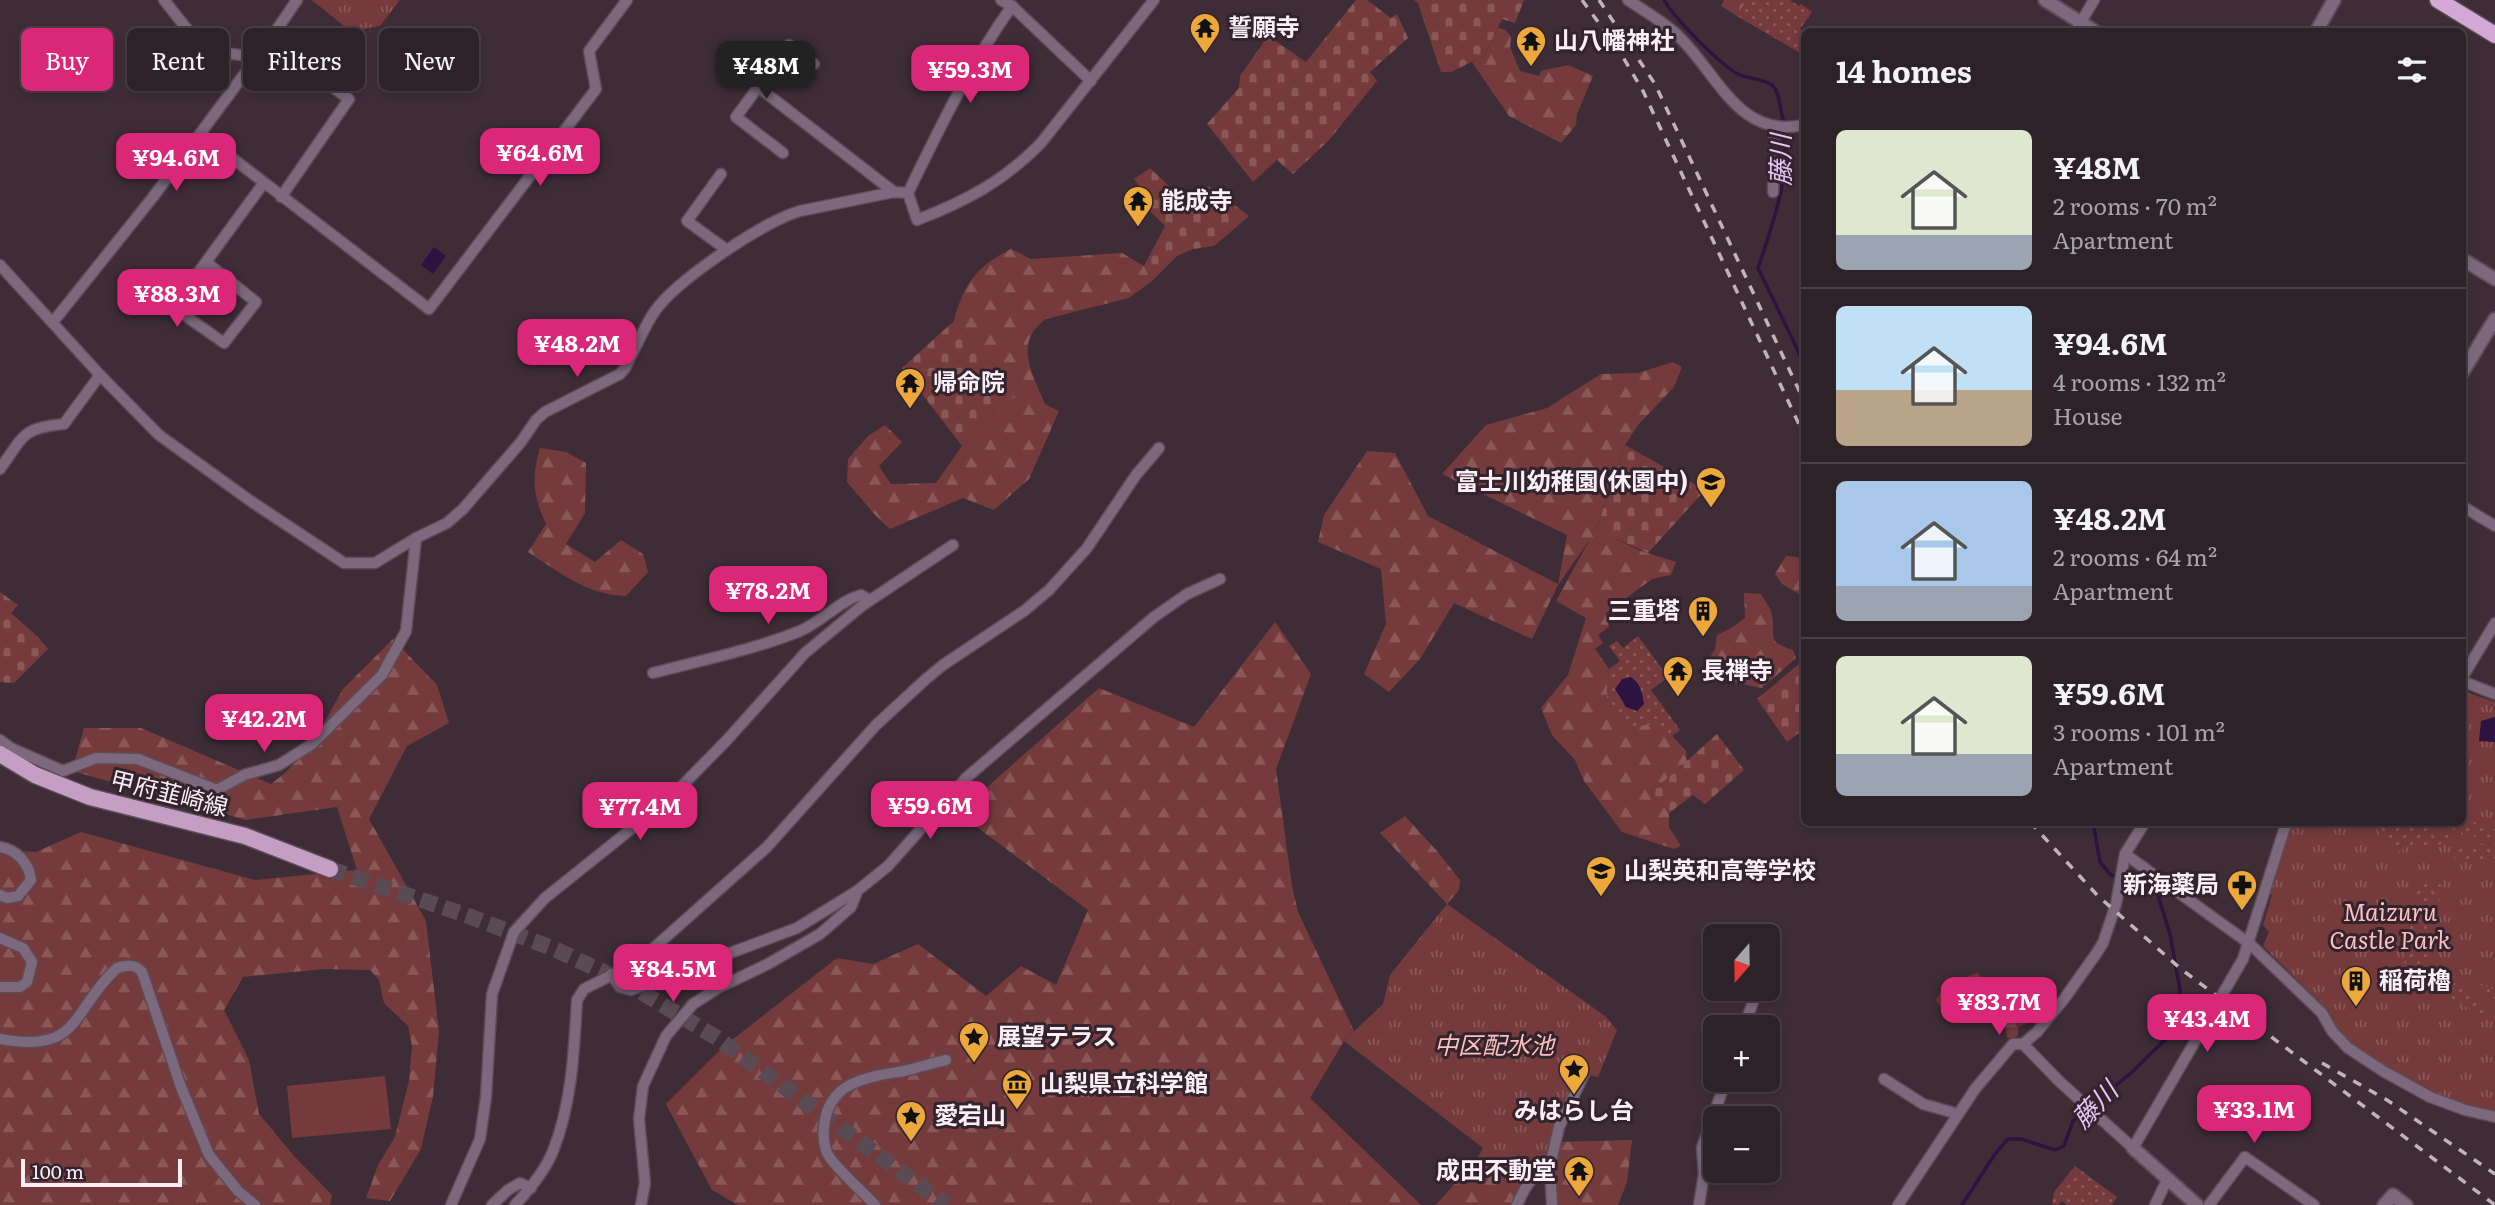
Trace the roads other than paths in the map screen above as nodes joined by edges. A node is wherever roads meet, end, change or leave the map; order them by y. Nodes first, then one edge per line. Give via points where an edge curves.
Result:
1 (164, 0) edge
2 (297, 0) edge
3 (627, 0) edge
4 (1001, 0) edge
5 (1154, 0) edge
6 (1628, 0) edge
7 (2045, 0) edge
8 (2094, 0) edge
9 (2334, 0) edge
10 (2438, 0) edge
11 (1013, 6) junction
12 (2078, 27) edge
13 (278, 28) edge
14 (2318, 28) edge
15 (2495, 35) edge
16 (243, 55) edge
17 (814, 64) dead end
18 (243, 76) edge
19 (1091, 80) junction
20 (758, 87) junction
21 (338, 91) edge
22 (1801, 125) edge
23 (1775, 128) junction
24 (201, 134) junction
25 (783, 153) dead end
26 (721, 174) dead end
27 (264, 184) junction
28 (894, 192) junction
29 (1773, 192) dead end
30 (908, 193) junction
31 (281, 197) junction
32 (727, 250) junction
33 (2466, 261) edge
34 (206, 262) junction
35 (0, 265) edge
36 (2495, 279) edge
37 (2495, 319) edge
38 (53, 322) junction
39 (2466, 366) edge
40 (100, 375) junction
41 (1159, 448) dead end
42 (0, 469) edge
43 (2466, 508) edge
44 (2495, 526) edge
45 (416, 538) junction
46 (953, 545) dead end
47 (1220, 579) dead end
48 (870, 600) junction
49 (2495, 623) edge
50 (653, 673) dead end
51 (2466, 673) edge
52 (2466, 682) edge
53 (2495, 694) edge
54 (0, 740) edge
55 (0, 754) edge
56 (2143, 826) edge
57 (2286, 826) edge
58 (0, 847) edge
59 (2125, 855) junction
60 (330, 869) tunnel mouth
61 (857, 891) junction
62 (0, 895) edge
63 (0, 938) edge
64 (2249, 944) junction
65 (611, 974) junction
66 (0, 987) edge
67 (0, 1039) edge
68 (2024, 1044) junction
69 (946, 1060) dead end
70 (1584, 1074) dead end
71 (1884, 1079) dead end
72 (1722, 1092) edge
73 (1958, 1114) junction
74 (2495, 1117) edge
75 (2133, 1148) junction
76 (1549, 1166) junction
77 (2167, 1180) junction
78 (531, 1188) junction
79 (255, 1205) edge
80 (451, 1205) edge
81 (492, 1205) edge
82 (516, 1205) edge
83 (641, 1205) edge
84 (875, 1205) edge
85 (1517, 1205) edge
86 (1552, 1205) edge
87 (1699, 1205) edge
88 (1898, 1205) edge
89 (2155, 1205) edge
90 (2197, 1205) edge
91 (2208, 1205) edge
92 (2314, 1205) edge
93 (2384, 1205) edge
94 (2406, 1205) edge

1 - 16 street via 193,36 212,51
2 - 13 street
3 - 31 street via 589,51 596,89 429,309
4 - 11 street
5 - 19 street
6 - 23 street via 1673,31 1751,118
7 - 12 street
8 - 12 street
9 - 14 street
10 - 15 highway
11 - 19 street
11 - 30 street via 977,62
17 - 20 street via 789,45
18 - 24 street
19 - 30 street via 1024,160 980,192 917,220
20 - 25 street via 736,117
20 - 28 street
21 - 31 street via 349,99
22 - 23 street
23 - 29 street
24 - 27 street
24 - 38 street
26 - 32 street via 687,221
27 - 31 street
27 - 34 street
28 - 30 street
28 - 32 street via 787,215
32 - 45 street via 664,300 620,374 545,412 463,509 447,523
33 - 36 street
34 - 34 street via 173,307 224,343 256,302
35 - 38 street
37 - 39 street
38 - 40 street
40 - 42 street via 64,424 27,431
40 - 45 street via 159,435 344,563 375,563
41 - 65 street via 1087,548 1049,590 926,679 876,725 767,847 638,962
43 - 44 street
45 - 54 street via 406,631 392,658 382,674 312,744 279,765 244,775 217,790 138,759 96,758 63,771
46 - 48 street
47 - 61 street via 1154,617 966,778 888,866
48 - 50 street via 861,595 848,599 827,617 772,641
48 - 80 street via 805,653 657,810 545,898 514,932 492,994 480,1139
49 - 51 street
52 - 53 street
55 - 60 main road, 甲府韮崎線 via 35,775 90,797 245,836
56 - 59 street
57 - 64 street
58 - 62 street via 18,855 31,880 18,895
59 - 64 street
59 - 68 street via 2103,943 2064,999
61 - 65 street via 797,928 631,990 620,987
61 - 83 street via 851,907 820,934 693,1004 666,1036 643,1086 639,1119 645,1183
63 - 66 street via 23,948 32,962 27,982 20,987
64 - 74 street via 2322,1013 2348,1048 2430,1097
64 - 75 street
65 - 78 street via 584,989 577,1000 572,1078 553,1152
67 - 79 street via 34,1044 53,1038 71,1026 117,968 139,969 209,1155
68 - 73 street via 2013,1044
68 - 75 street
69 - 84 street via 855,1082 830,1104 823,1138 829,1156
70 - 76 street via 1559,1127
71 - 73 street via 1923,1104
72 - 87 street via 1702,1148
73 - 88 street
75 - 77 street
76 - 85 street via 1526,1184
76 - 86 street
77 - 89 street
77 - 90 street
78 - 81 street via 520,1183 513,1186
78 - 82 street
91 - 92 street via 2245,1157
93 - 94 street via 2393,1195

